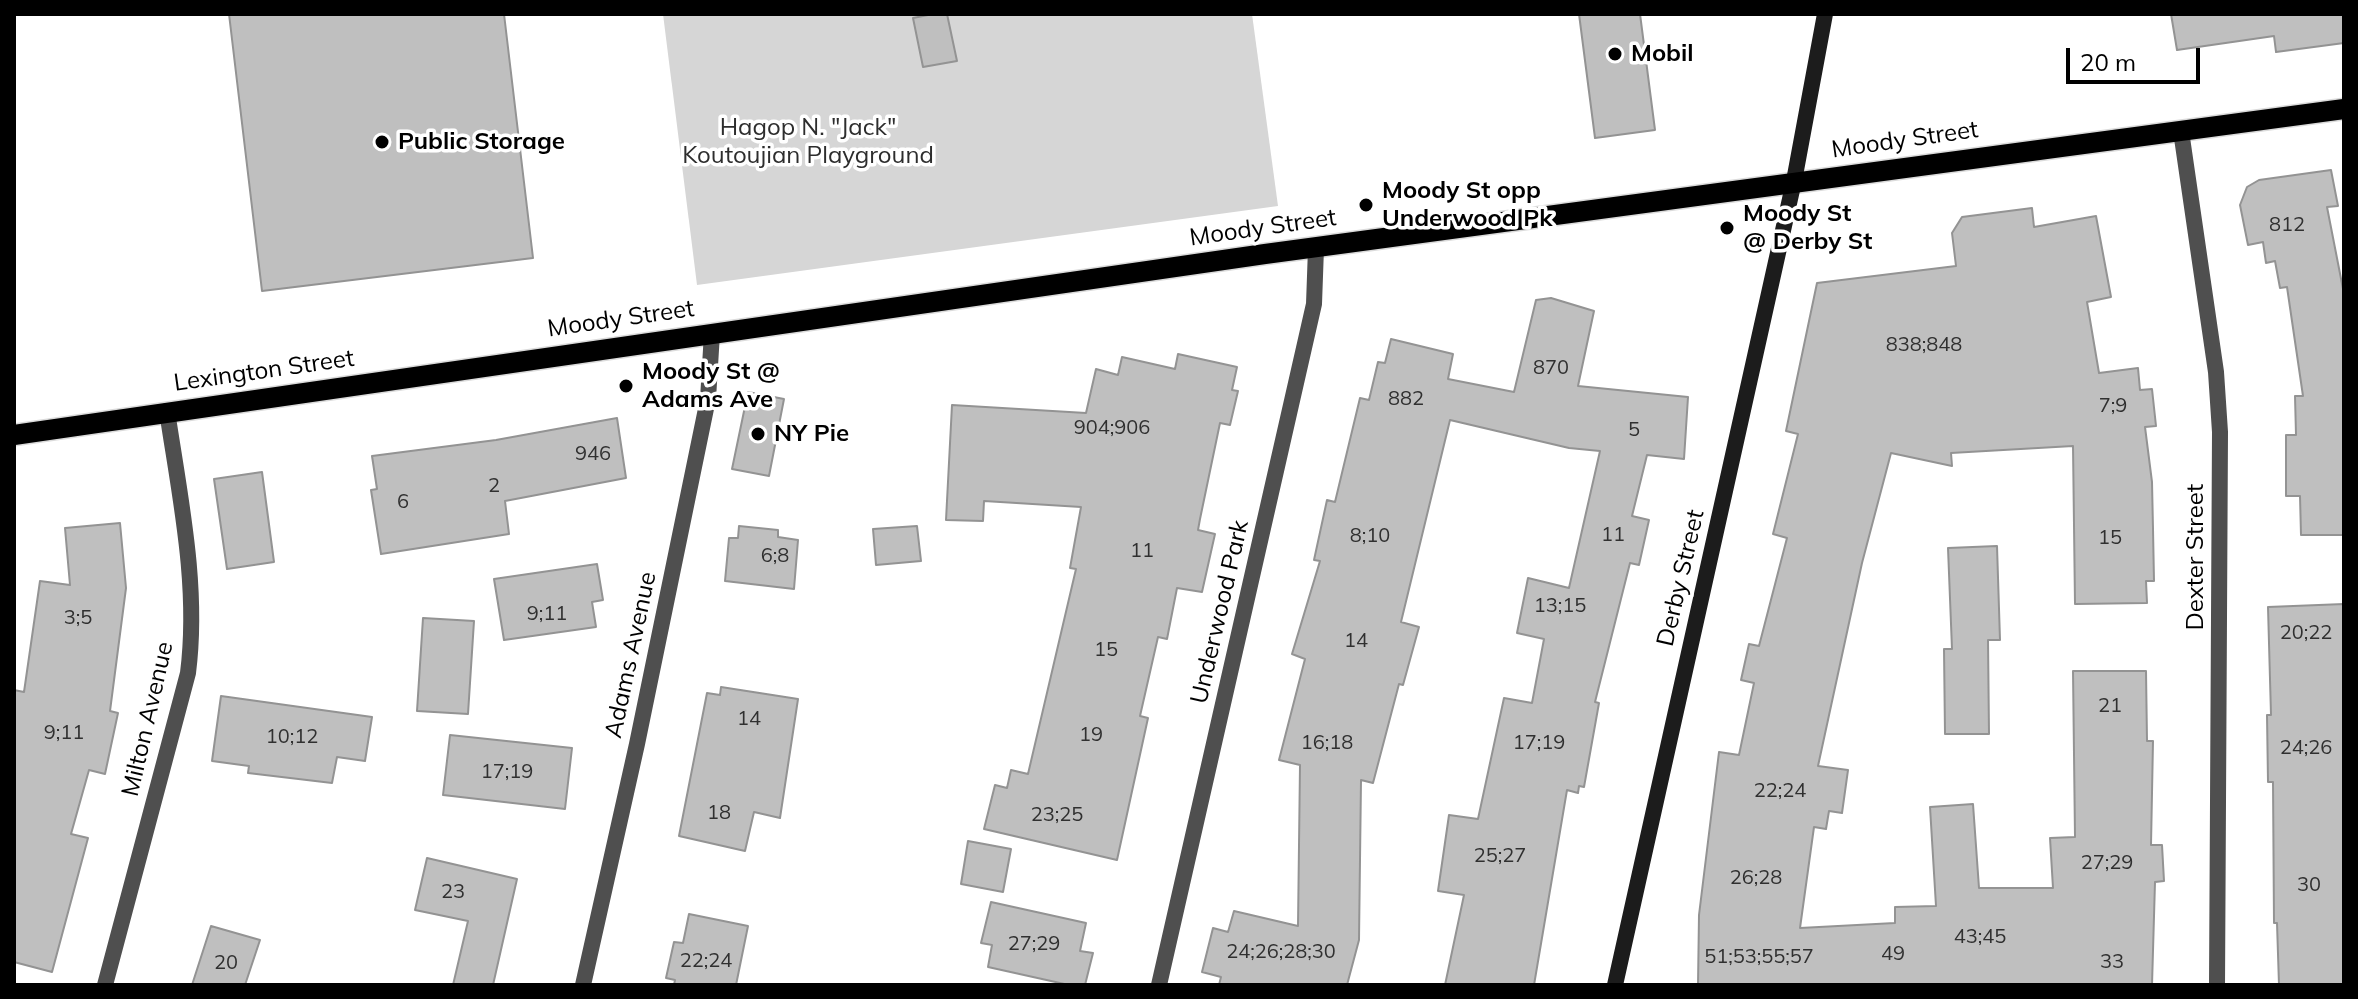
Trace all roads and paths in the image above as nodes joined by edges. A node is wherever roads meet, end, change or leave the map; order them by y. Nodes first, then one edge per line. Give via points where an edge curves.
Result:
1 (1825, 14) edge
2 (2344, 109) edge
3 (2181, 131) junction
4 (1794, 181) junction
5 (1316, 248) junction
6 (712, 333) junction
7 (523, 359) joint
8 (167, 411) junction
9 (14, 435) edge
10 (105, 985) edge
11 (583, 985) edge
12 (1159, 985) edge
13 (1615, 985) edge
14 (2217, 985) edge

1 - 4 street, Derby Street
2 - 3 main road, Moody Street
3 - 4 main road, Moody Street
3 - 14 street, Dexter Street via 2220,432
4 - 5 main road, Moody Street
4 - 13 street, Derby Street
5 - 6 main road, Moody Street
5 - 12 street, Underwood Park via 1314,304
6 - 7 main road, Moody Street
6 - 11 street, Adams Avenue via 708,399
7 - 8 main road, Lexington Street
8 - 9 main road, Lexington Street
8 - 10 street, Milton Avenue via 191,584 188,673

